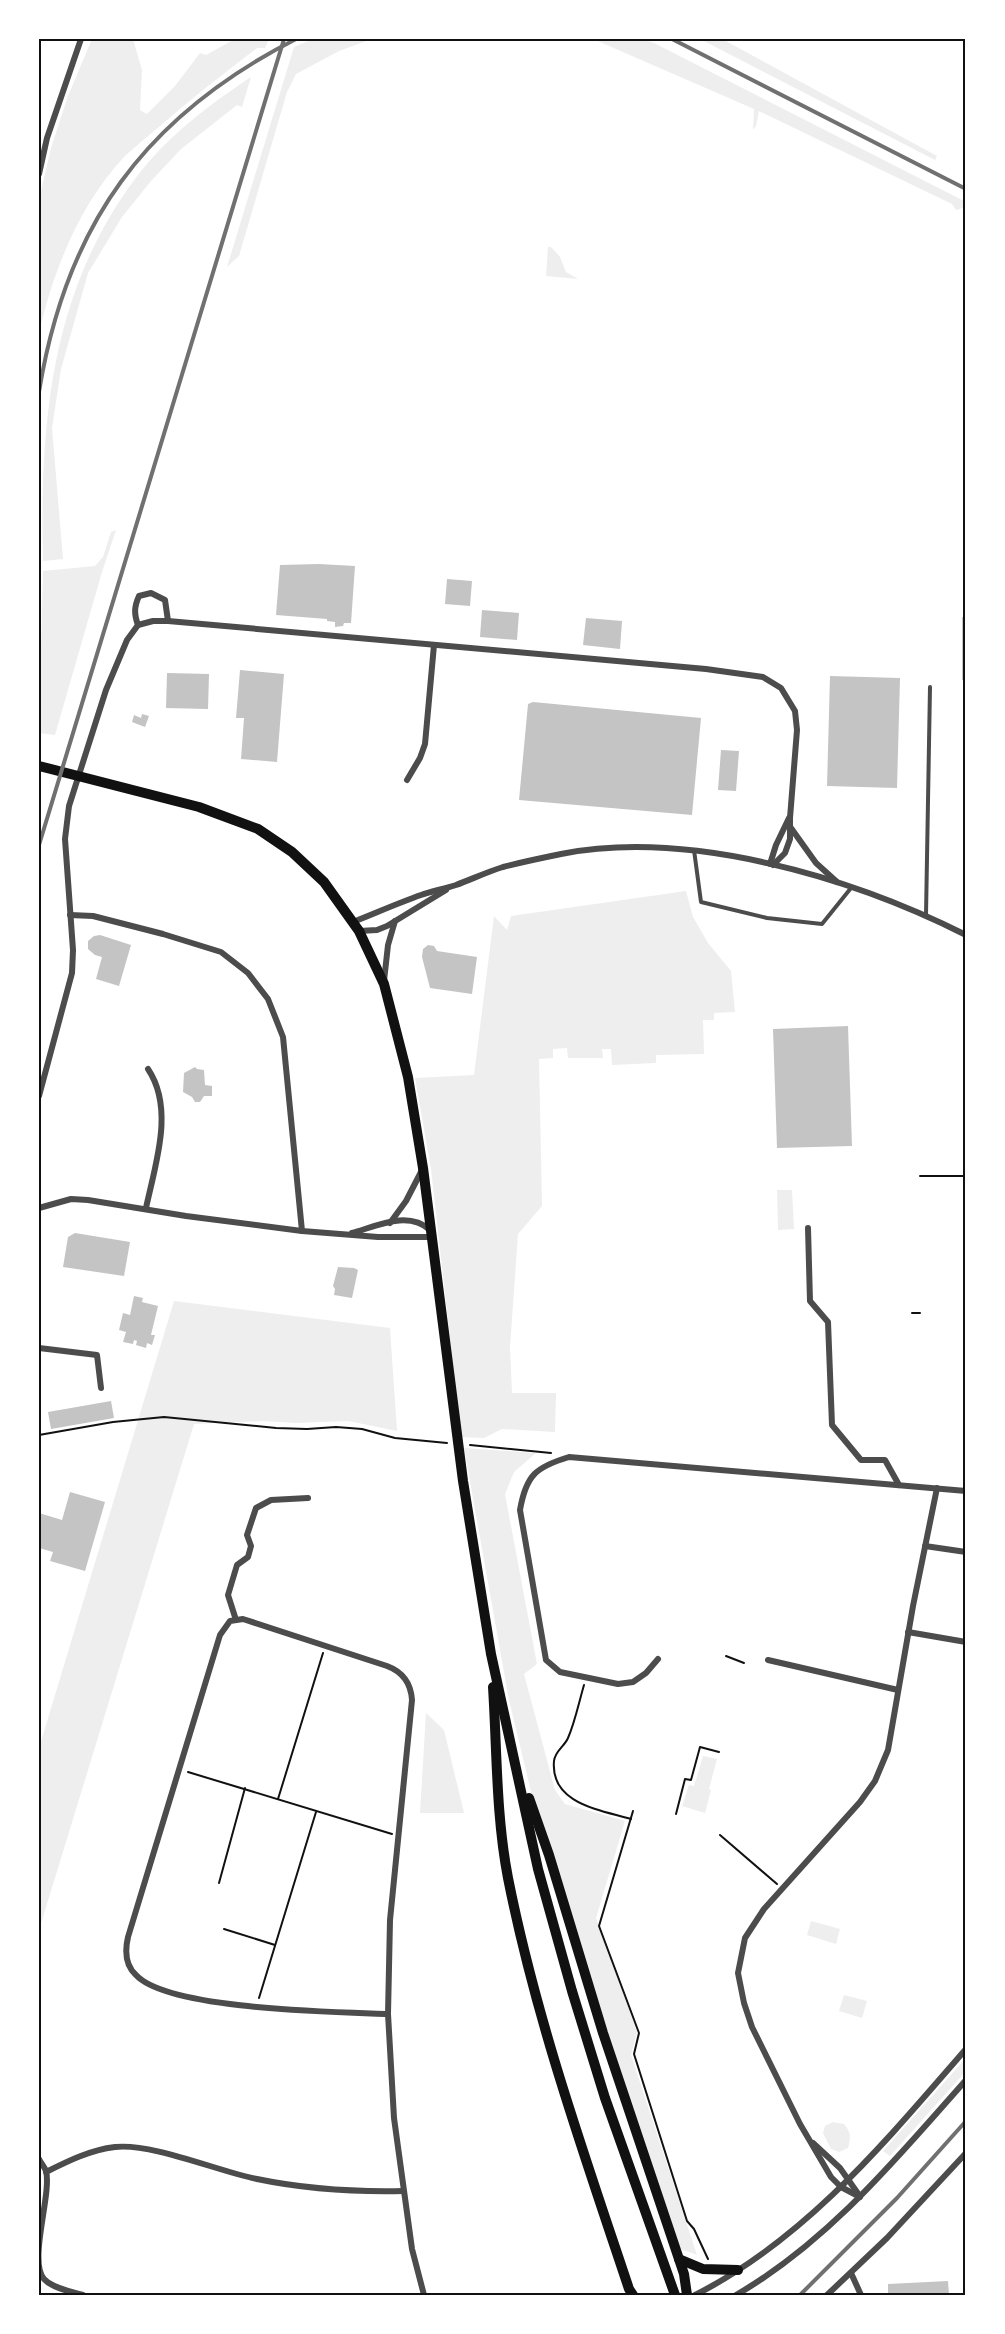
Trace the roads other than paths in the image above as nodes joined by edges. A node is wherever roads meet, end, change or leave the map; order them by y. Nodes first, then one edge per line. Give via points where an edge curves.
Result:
1 (81, 39) edge
2 (39, 174) edge
3 (168, 621) junction
4 (138, 626) junction
5 (434, 645) junction
6 (930, 687) dead end
7 (39, 766) edge
8 (407, 780) dead end
9 (790, 818) junction
10 (791, 828) junction
11 (694, 850) junction
12 (772, 864) junction
13 (840, 884) junction
14 (453, 886) junction
15 (851, 888) junction
16 (70, 915) junction
17 (926, 915) junction
18 (395, 921) junction
19 (356, 927) junction
20 (966, 935) edge
21 (384, 984) junction
22 (148, 1069) dead end
23 (39, 1096) edge
24 (423, 1168) junction
25 (39, 1208) edge
26 (146, 1208) junction
27 (390, 1223) junction
28 (808, 1228) dead end
29 (302, 1231) junction
30 (431, 1233) junction
31 (349, 1234) junction
32 (39, 1348) edge
33 (101, 1388) dead end
34 (899, 1485) junction
35 (937, 1488) junction
36 (966, 1491) edge
37 (308, 1498) dead end
38 (926, 1546) junction
39 (966, 1552) edge
40 (236, 1620) junction
41 (908, 1632) junction
42 (966, 1642) edge
43 (491, 1654) junction
44 (658, 1659) dead end
45 (768, 1660) dead end
46 (898, 1690) junction
47 (514, 1756) junction
48 (388, 2014) junction
49 (966, 2049) edge
50 (966, 2080) edge
51 (810, 2140) junction
52 (966, 2152) edge
53 (39, 2159) edge
54 (46, 2172) junction
55 (850, 2179) junction
56 (841, 2187) junction
57 (403, 2191) junction
58 (860, 2197) junction
59 (679, 2259) junction
60 (738, 2270) junction
61 (851, 2273) junction
62 (630, 2293) edge
63 (689, 2293) edge
64 (83, 2295) edge
65 (422, 2295) edge
66 (675, 2295) edge
67 (736, 2295) edge
68 (827, 2295) edge
69 (861, 2295) edge

1 - 2 street via 47,138
3 - 4 street
3 - 4 street via 165,600 152,593 139,596 135,604
3 - 5 street
4 - 16 street via 127,640 106,690 69,806 65,838
5 - 8 street via 424,744
5 - 9 street via 706,669 772,681 795,711
6 - 17 lane
7 - 19 main road via 199,807 258,829 292,852 324,882
9 - 10 street
9 - 12 street via 776,845
10 - 12 street via 789,847
10 - 13 street via 816,863
11 - 12 street
11 - 14 street via 622,848 563,854 502,867
11 - 15 lane via 700,902 712,905 767,918 822,924
12 - 13 street
13 - 15 street
14 - 18 street
14 - 19 street via 418,896
15 - 17 street
16 - 23 street via 72,974
16 - 29 street via 93,916 221,952 248,974 268,999 283,1037
17 - 20 street
18 - 19 street via 377,930
18 - 21 street
19 - 21 main road
21 - 24 main road via 408,1077
22 - 26 street via 157,1087 161,1130
24 - 27 street
24 - 30 main road
25 - 26 street via 80,1200
26 - 29 street
27 - 30 street via 416,1220
27 - 31 street
28 - 34 street via 810,1301 828,1322 832,1425 861,1460 885,1460
29 - 31 street
30 - 31 street via 399,1238
30 - 43 main road via 463,1481
32 - 33 street via 97,1354
34 - 35 street
34 - 44 street via 569,1457 546,1464 523,1492 520,1510 546,1660 560,1672 626,1684 646,1673
35 - 36 street
35 - 38 street
37 - 40 street via 271,1500 256,1508 247,1535 251,1546 248,1557 237,1565 228,1595
38 - 39 street
38 - 41 street
40 - 48 street via 398,1670 411,1689 390,1924
40 - 48 street via 230,1620 220,1635 128,1936 126,1954 130,1968 157,1989 203,1999 256,2007
41 - 42 street
41 - 46 street
43 - 47 main road
43 - 62 main road via 508,1876 536,2002
45 - 46 street
46 - 51 street via 888,1750 875,1781 764,1909 745,1938 738,1973 752,2027
47 - 59 main road
47 - 66 main road via 538,1869 572,1991
48 - 57 street via 392,2098
49 - 55 street
50 - 58 street
51 - 55 street
51 - 56 street via 822,2164
52 - 61 street
53 - 54 street
54 - 57 street via 93,2152 140,2148 285,2185
54 - 64 street via 40,2271 54,2285
55 - 56 street
55 - 58 street
56 - 58 street
56 - 60 street via 781,2240
57 - 65 street
58 - 67 street via 784,2263
59 - 60 main road via 703,2269
59 - 63 main road
60 - 63 street
61 - 68 street
61 - 69 street

